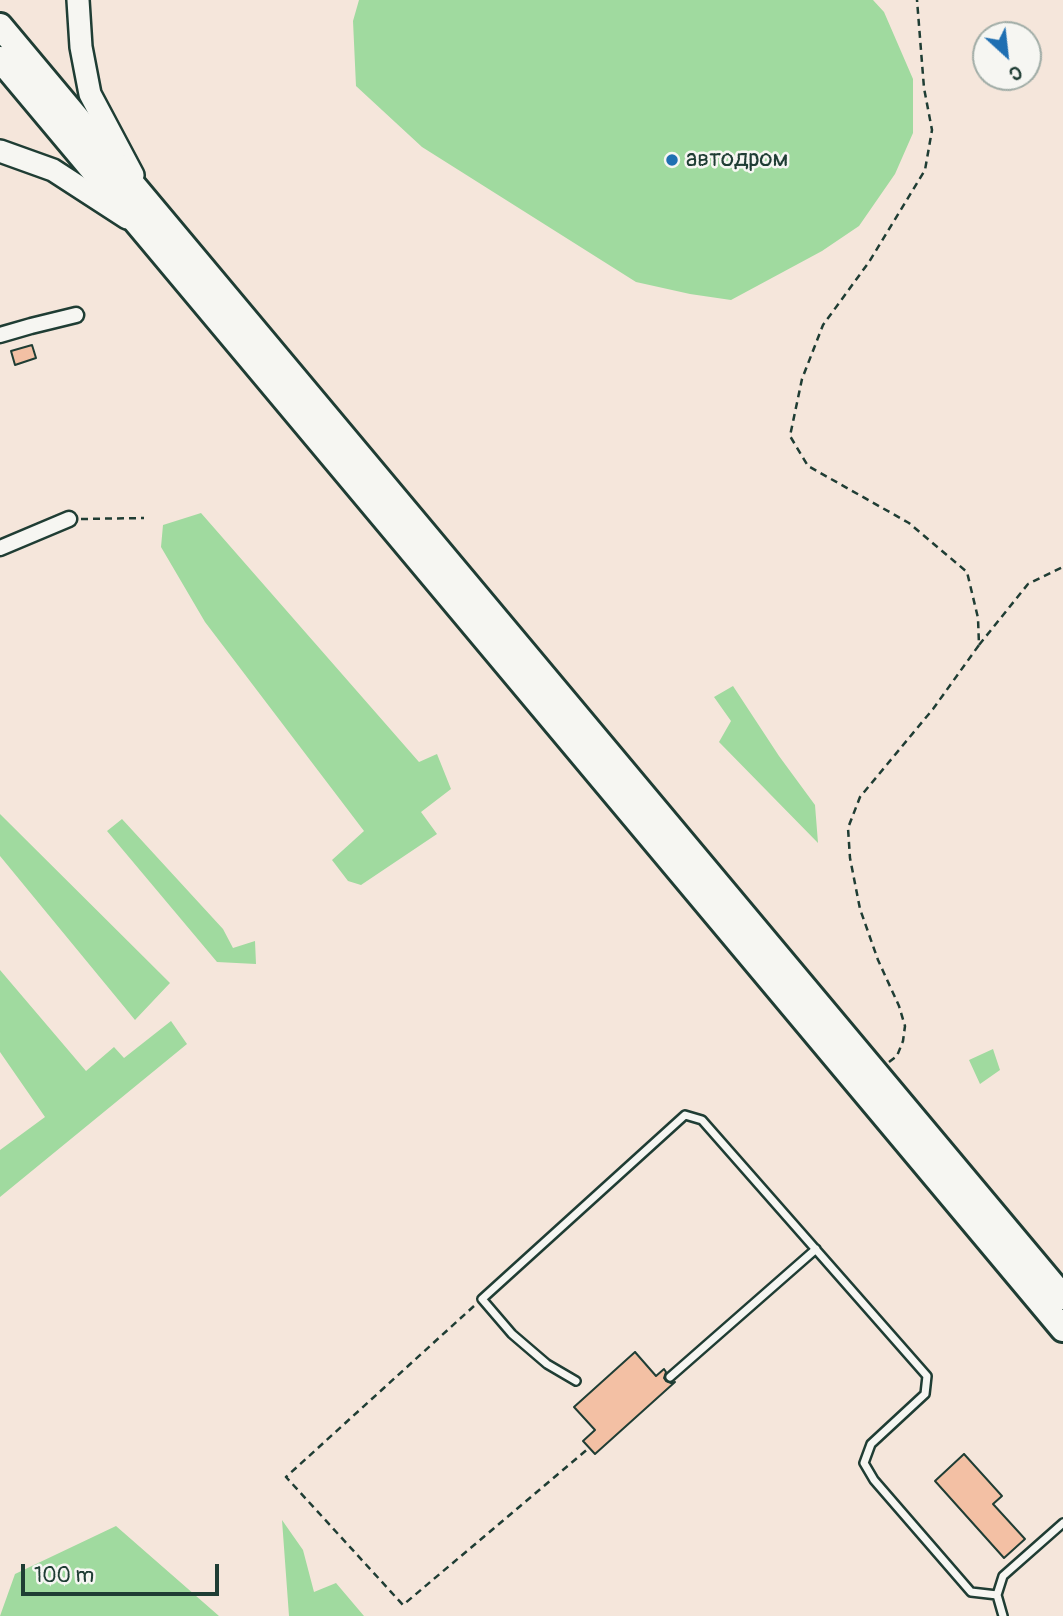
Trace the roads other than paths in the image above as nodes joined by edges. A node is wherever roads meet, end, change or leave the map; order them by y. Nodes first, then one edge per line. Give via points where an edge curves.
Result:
1 (78, 0) edge
2 (0, 26) edge
3 (0, 59) edge
4 (0, 151) edge
5 (147, 201) junction
6 (139, 226) junction
7 (76, 315) dead end
8 (0, 335) edge
9 (69, 519) road end
10 (0, 548) edge
11 (816, 1249) junction
12 (1063, 1297) edge
13 (1063, 1329) edge
14 (670, 1377) dead end
15 (576, 1381) dead end
16 (1063, 1522) edge
17 (997, 1595) junction
18 (1003, 1616) edge

1 - 5 main road via 90,94
2 - 5 highway
3 - 6 highway
4 - 6 main road via 53,170
5 - 12 highway
6 - 13 highway
7 - 8 street
9 - 10 street
11 - 14 lane
11 - 15 lane via 702,1120 685,1115 482,1299 512,1334
11 - 17 lane via 927,1376 925,1394 871,1444 864,1463 971,1592
16 - 17 lane via 1003,1576
17 - 18 lane

